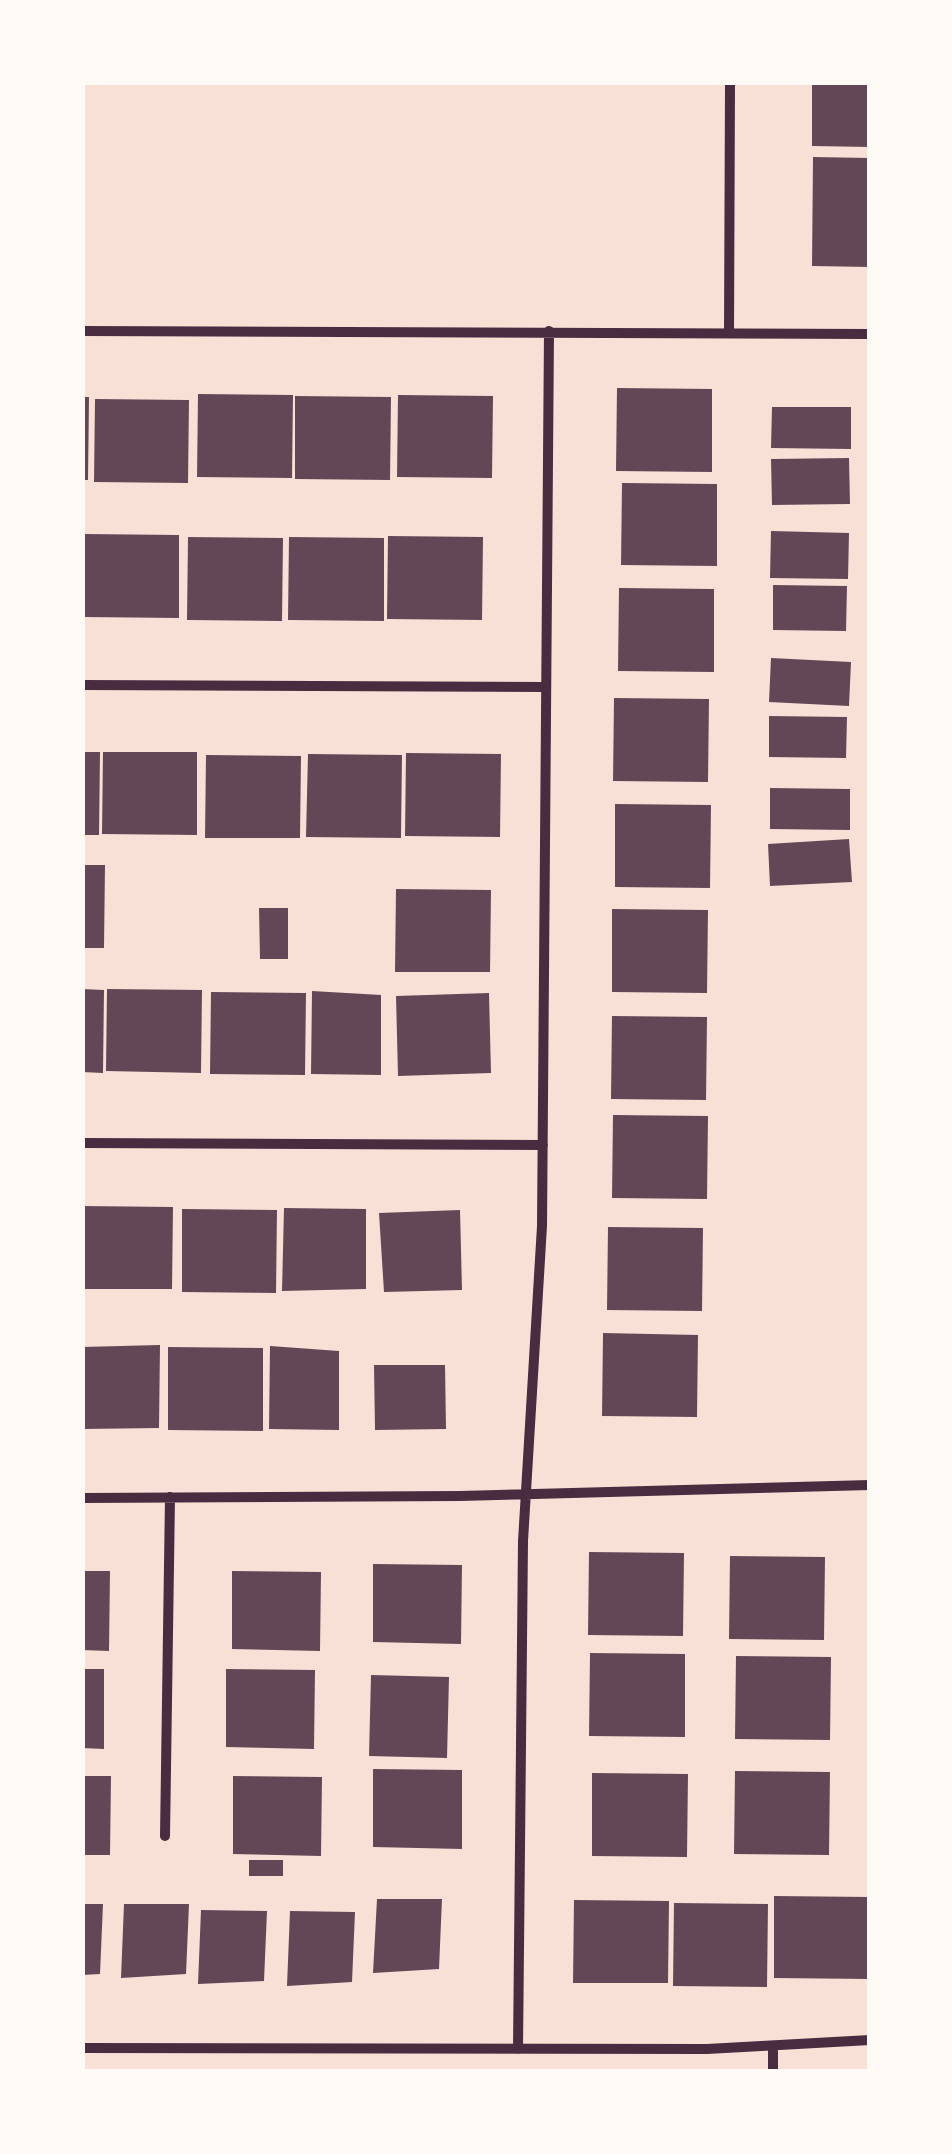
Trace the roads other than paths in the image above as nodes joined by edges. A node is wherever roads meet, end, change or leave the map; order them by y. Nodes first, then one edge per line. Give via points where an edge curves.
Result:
1 (730, 82) edge
2 (82, 331) edge
3 (550, 332) junction
4 (729, 332) junction
5 (870, 334) edge
6 (82, 686) edge
7 (546, 687) junction
8 (82, 1143) edge
9 (543, 1145) junction
10 (870, 1485) edge
11 (526, 1495) junction
12 (82, 1498) edge
13 (170, 1498) junction
14 (165, 1836) dead end
15 (870, 2040) edge
16 (773, 2046) junction
17 (82, 2048) edge
18 (518, 2049) junction
19 (773, 2072) edge

1 - 4 street
2 - 3 street
3 - 4 street
3 - 7 street
4 - 5 street
6 - 7 street
7 - 9 street
8 - 9 street
9 - 11 street
10 - 11 street
11 - 13 street
11 - 18 street
12 - 13 street
13 - 14 street
15 - 16 street
16 - 18 street
16 - 19 street
17 - 18 street

